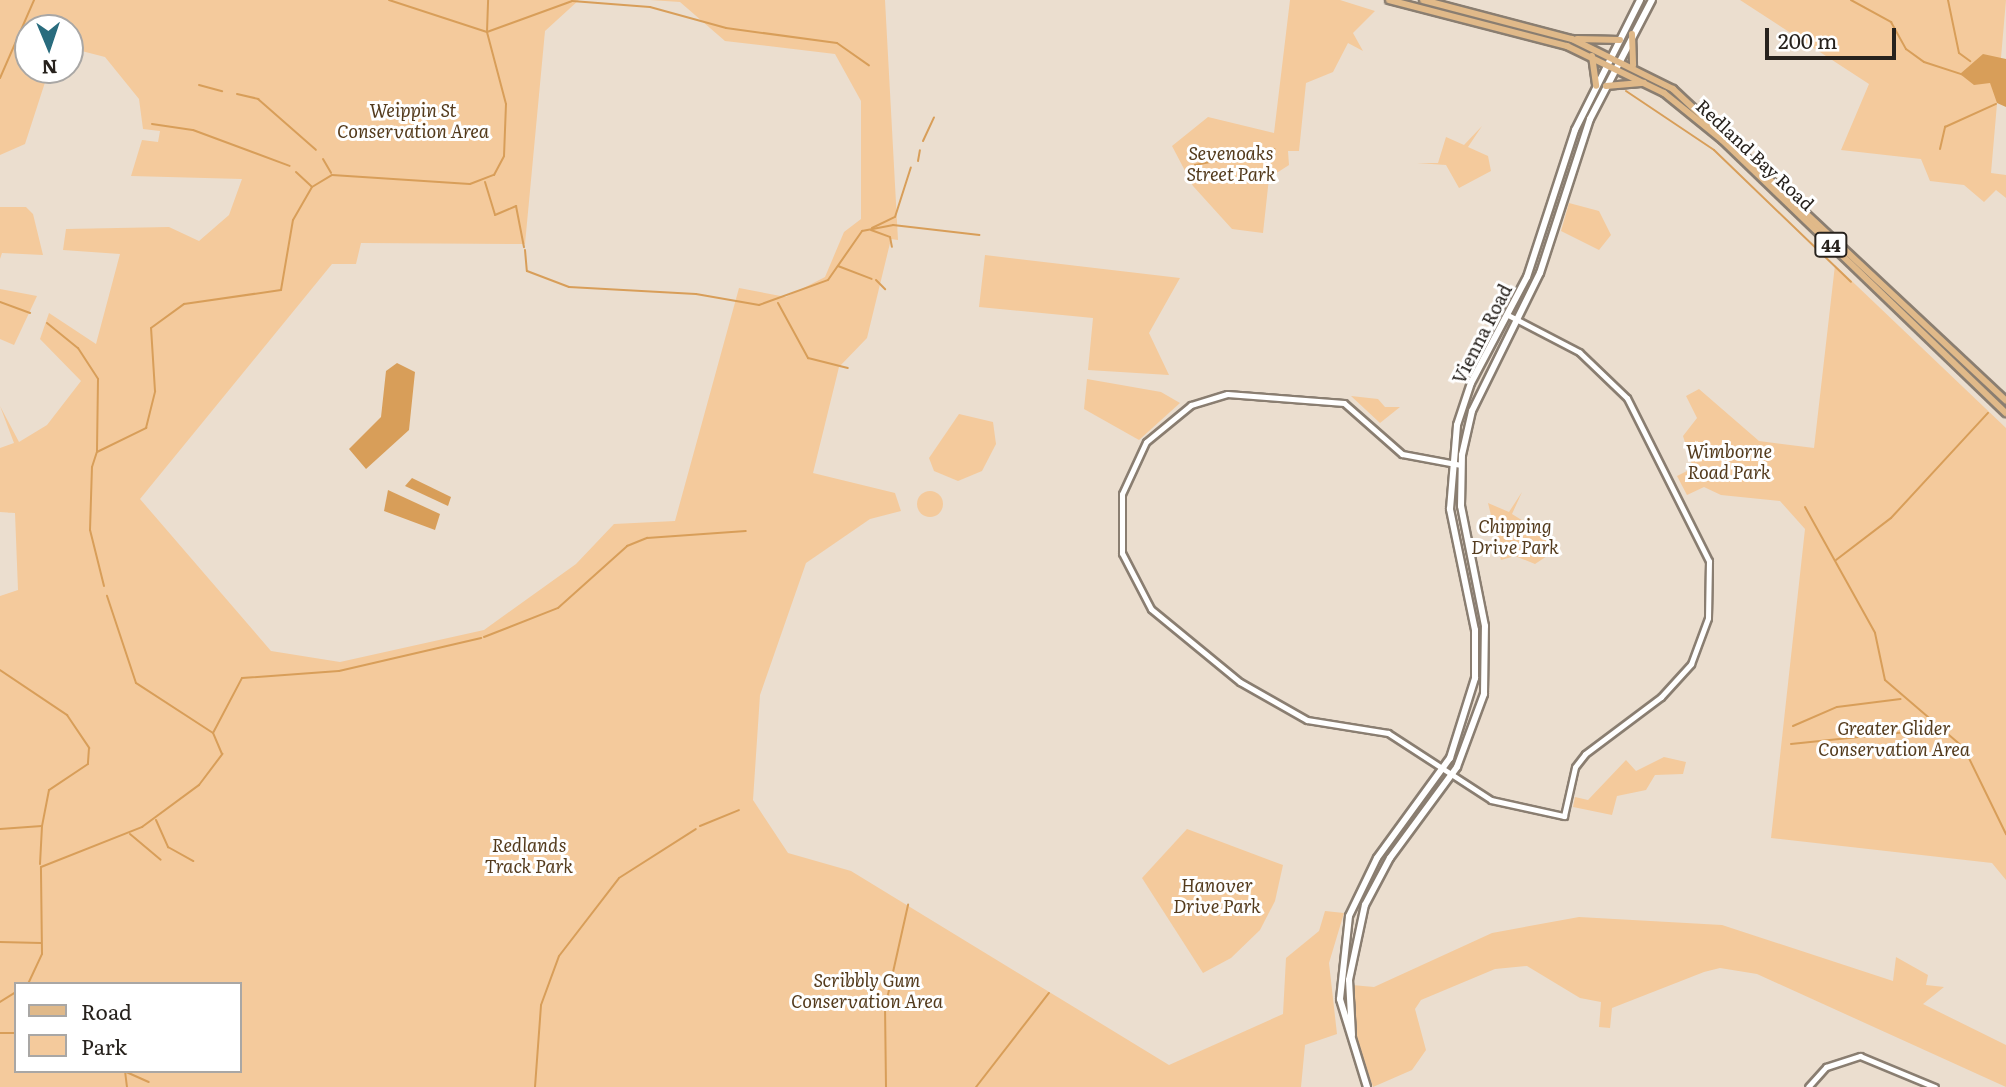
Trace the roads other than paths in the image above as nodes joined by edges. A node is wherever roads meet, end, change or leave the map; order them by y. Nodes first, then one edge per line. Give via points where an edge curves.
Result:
1 (1388, 0) edge
2 (1423, 0) edge
3 (1640, 0) edge
4 (1652, 0) edge
5 (1632, 34) junction
6 (1572, 39) junction
7 (1620, 40) junction
8 (1592, 56) junction
9 (1614, 61) junction
10 (1633, 65) junction
11 (1650, 84) junction
12 (1596, 86) junction
13 (1606, 86) junction
14 (1752, 156) junction
15 (1745, 163) junction
16 (1508, 314) junction
17 (1517, 319) junction
18 (2006, 401) edge
19 (2006, 413) edge
20 (1450, 464) junction
21 (1461, 465) junction
22 (1443, 768) junction
23 (1452, 774) junction
24 (1356, 1054) junction
25 (1367, 1087) edge
26 (1808, 1087) edge
27 (1936, 1087) edge

1 - 8 main road, Redland Bay Road / 44
2 - 6 main road, Redland Bay Road / 44
3 - 7 main road
4 - 5 main road
5 - 9 main road
5 - 10 main road
6 - 7 main road
6 - 9 main road, Redland Bay Road / 44
7 - 9 main road
8 - 9 main road, Redland Bay Road / 44
8 - 12 main road
9 - 10 main road, Redland Bay Road / 44
9 - 11 main road, Redland Bay Road / 44
9 - 12 main road, Vienna Road
9 - 13 main road, Vienna Road
10 - 14 main road, Redland Bay Road / 44 via 1699,107
11 - 13 main road via 1622,80
11 - 15 main road, Redland Bay Road / 44
12 - 16 main road, Vienna Road
13 - 17 main road, Vienna Road via 1581,140 1548,252
14 - 15 main road
14 - 18 main road, Redland Bay Road / 44
15 - 19 main road, Redland Bay Road / 44
16 - 17 street
16 - 20 main road, Vienna Road via 1464,401
17 - 21 main road, Vienna Road via 1472,411
17 - 23 street via 1579,352 1627,398 1709,561 1708,618 1691,664 1661,697 1585,754 1575,767 1564,816 1491,800
20 - 21 street
20 - 22 main road, Vienna Road via 1450,509 1476,665 1465,724
20 - 22 street via 1402,454 1344,403 1227,394 1191,405 1146,442 1119,509 1129,575 1151,609 1230,676 1307,720 1388,733
21 - 23 main road, Vienna Road via 1461,506 1485,626 1486,670 1473,732
22 - 23 street
22 - 24 main road, Vienna Road via 1377,858 1349,916 1339,988
23 - 24 main road, Vienna Road via 1390,858 1365,905 1348,991
24 - 25 main road, Vienna Road
26 - 27 street via 1826,1067 1860,1056

